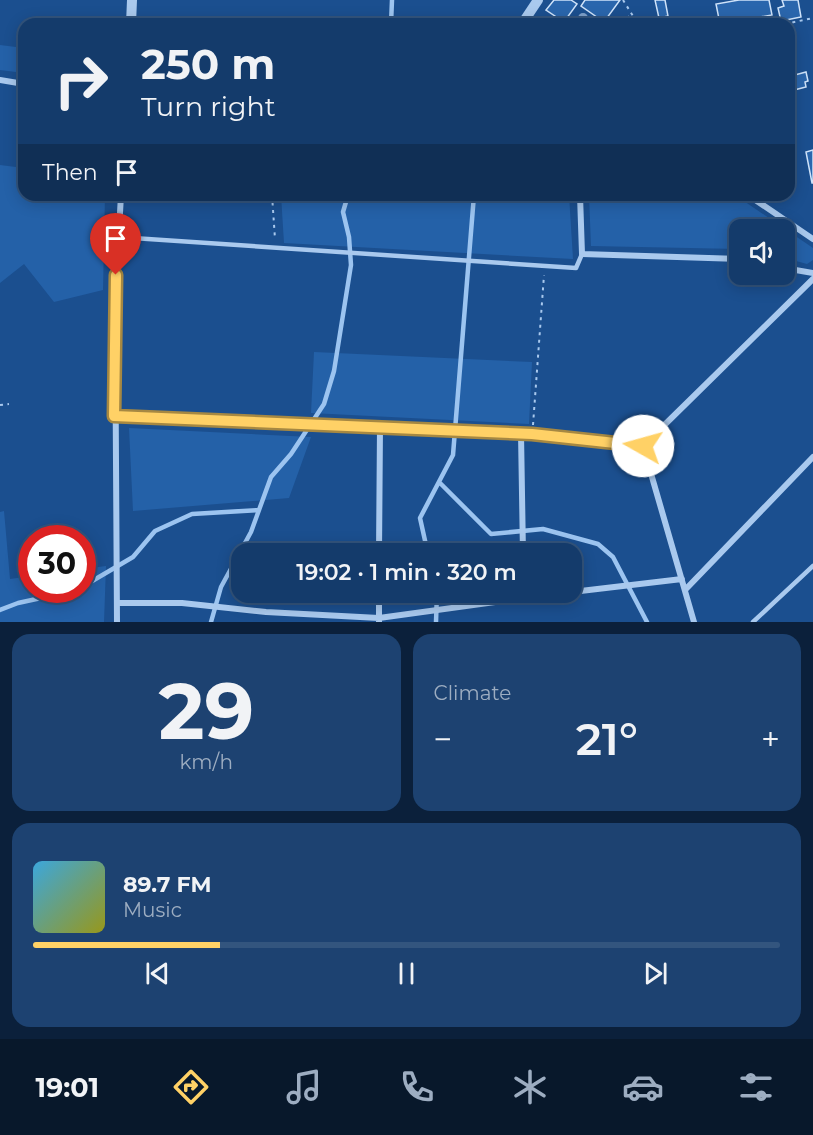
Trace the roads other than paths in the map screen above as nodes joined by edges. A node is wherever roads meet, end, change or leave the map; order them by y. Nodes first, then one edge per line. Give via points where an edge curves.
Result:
1 (132, 0) edge
2 (538, 0) edge
3 (131, 18) edge
4 (526, 18) edge
5 (0, 80) edge
6 (18, 83) edge
7 (121, 201) edge
8 (580, 201) edge
9 (757, 201) edge
10 (118, 237) junction
11 (813, 239) edge
12 (582, 254) junction
13 (729, 259) edge
14 (795, 270) edge
15 (813, 273) edge
16 (813, 279) edge
17 (114, 416) junction
18 (380, 427) junction
19 (521, 433) junction
20 (643, 446) junction
21 (813, 458) edge
22 (380, 543) edge
23 (523, 543) edge
24 (813, 566) edge
25 (682, 579) junction
26 (685, 590) junction
27 (582, 591) edge
28 (117, 603) junction
29 (379, 603) edge
30 (478, 603) edge
31 (379, 620) edge
32 (117, 622) edge
33 (694, 622) edge
34 (753, 622) edge

1 - 3 street
2 - 4 street
5 - 6 street
7 - 10 street
8 - 12 street
9 - 11 street
10 - 12 lane via 544,267 576,268
10 - 17 street
12 - 13 street
14 - 15 street
16 - 20 street
17 - 18 street
17 - 28 street
18 - 19 street
18 - 22 street
19 - 20 street
19 - 23 street
20 - 25 street
21 - 26 street
24 - 34 lane
25 - 26 street
25 - 27 street
26 - 33 street
28 - 31 street via 182,603
28 - 32 street
29 - 31 street
30 - 31 street

